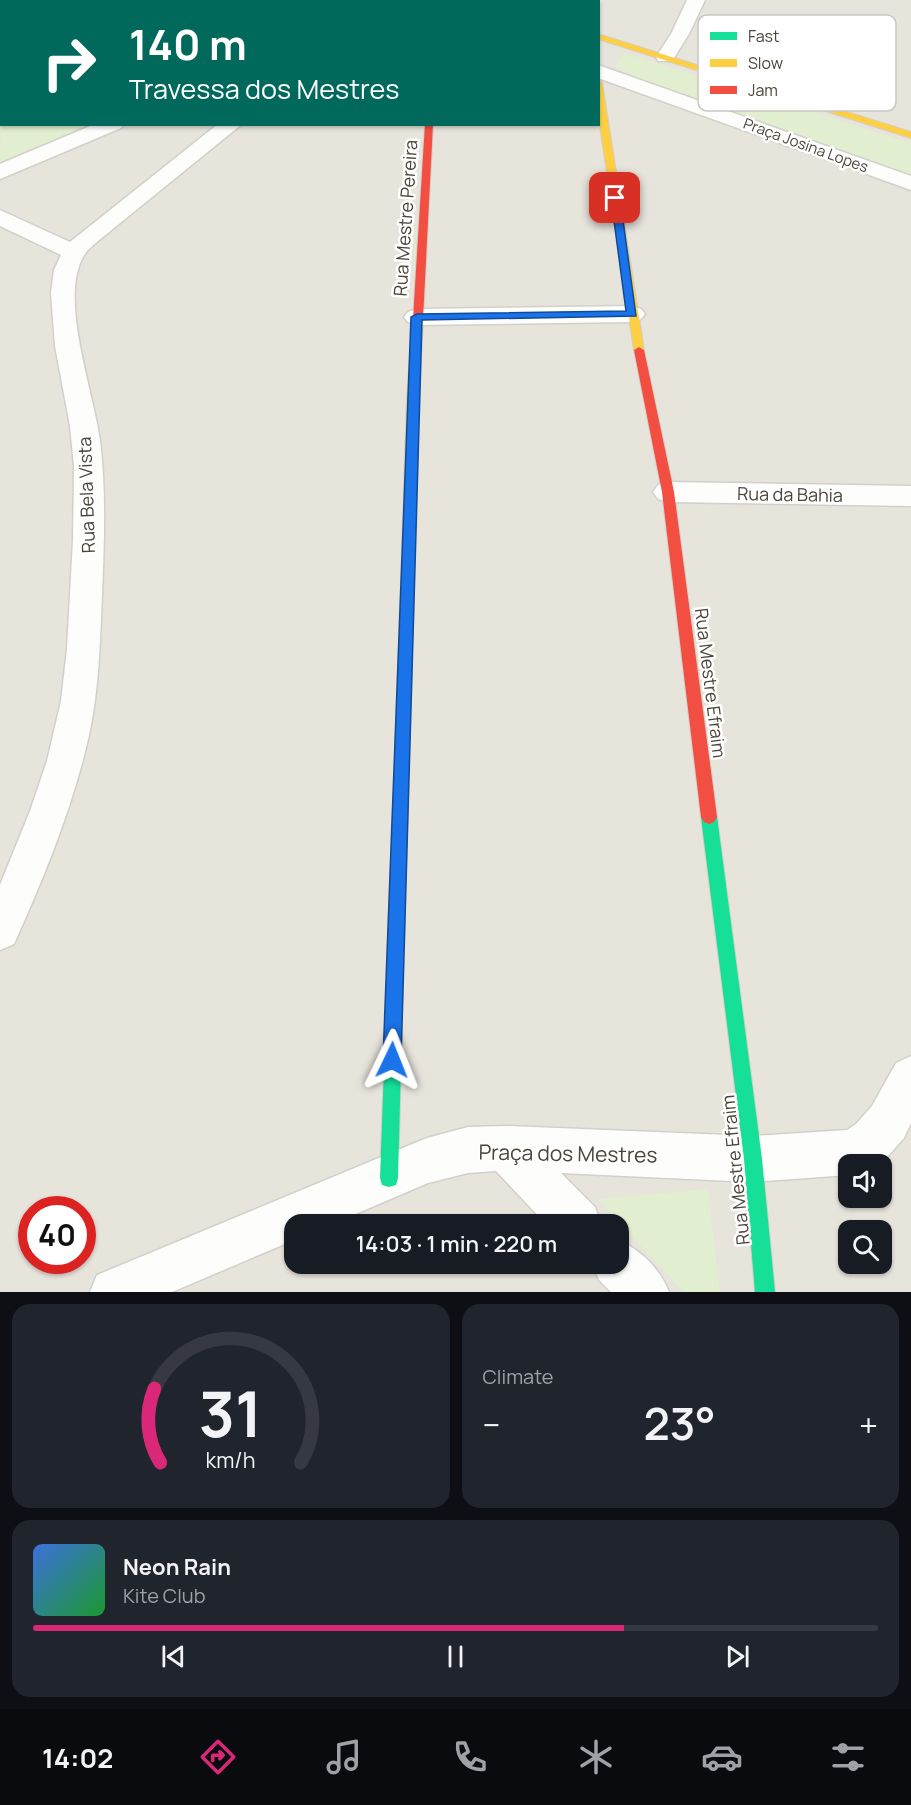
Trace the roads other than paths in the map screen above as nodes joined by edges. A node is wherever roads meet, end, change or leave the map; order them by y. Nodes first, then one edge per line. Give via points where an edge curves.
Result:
1 (696, 0) edge
2 (600, 37) edge
3 (664, 57) junction
4 (698, 68) edge
5 (600, 72) edge
6 (600, 97) edge
7 (698, 107) edge
8 (710, 111) edge
9 (835, 111) edge
10 (109, 126) edge
11 (229, 126) edge
12 (429, 126) edge
13 (911, 135) edge
14 (0, 172) edge
15 (911, 183) edge
16 (0, 217) edge
17 (73, 252) junction
18 (632, 314) junction
19 (417, 317) junction
20 (668, 492) junction
21 (911, 496) edge
22 (0, 931) edge
23 (911, 1078) edge
24 (505, 1148) junction
25 (753, 1159) junction
26 (388, 1178) junction
27 (569, 1214) edge
28 (627, 1274) edge
29 (114, 1292) edge
30 (645, 1292) edge
31 (765, 1292) edge

1 - 3 street
2 - 3 street
3 - 4 street
5 - 7 street, Praça Josina Lopes
6 - 18 street, Rua Mestre Efraim
8 - 15 street, Praça Josina Lopes
9 - 13 street
10 - 14 street
11 - 17 street, Rua Bela Vista
12 - 19 street, Rua Mestre Pereira
16 - 17 street
17 - 22 street, Rua Bela Vista via 64,274 62,295 87,444 90,517 83,666 72,735 50,812
18 - 19 street
18 - 20 street, Rua Mestre Efraim
19 - 26 street, Rua Mestre Pereira
20 - 21 street, Rua da Bahia
20 - 25 street, Rua Mestre Efraim
23 - 25 street, Praça dos Mestres via 888,1122 854,1152
24 - 25 street, Praça dos Mestres
24 - 26 street, Praça dos Mestres via 468,1150 427,1161
24 - 27 street
25 - 31 street, Rua Mestre Efraim
26 - 29 street, Praça dos Mestres
28 - 30 street

